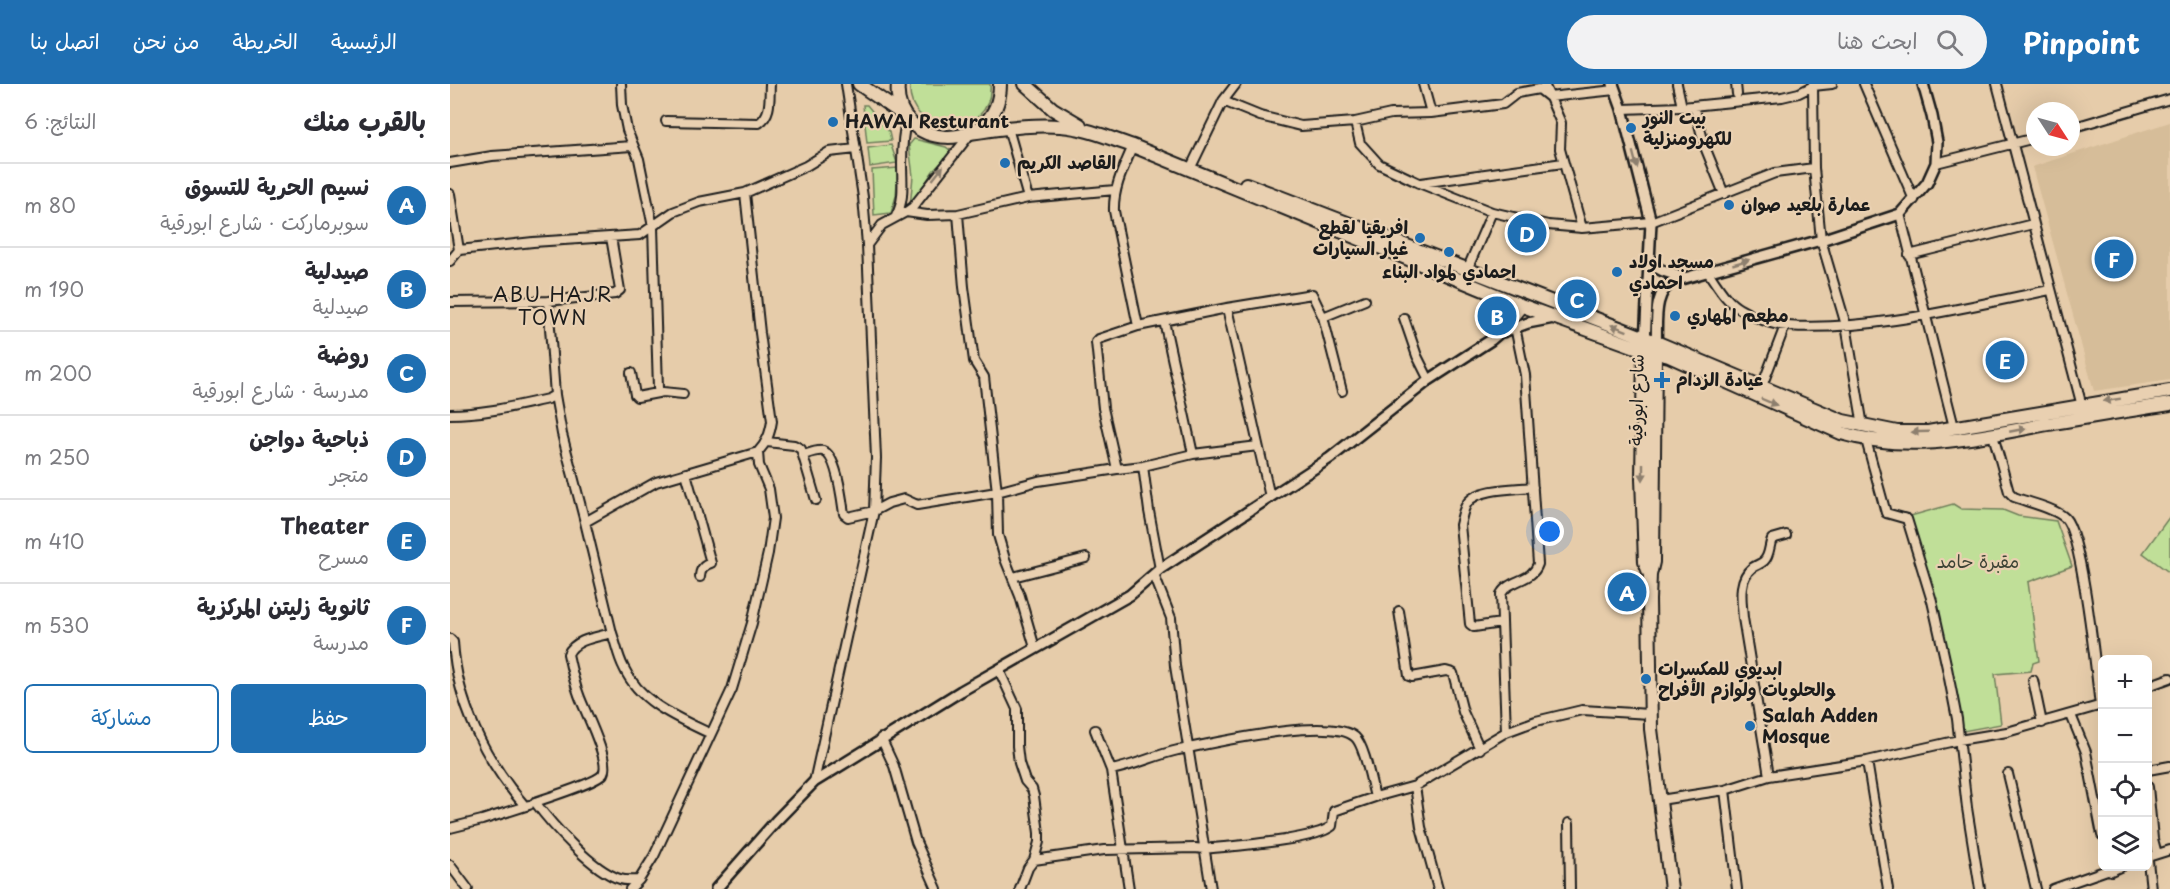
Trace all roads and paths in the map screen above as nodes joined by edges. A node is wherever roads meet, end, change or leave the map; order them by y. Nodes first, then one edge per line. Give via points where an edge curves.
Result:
1 (621, 84) edge
2 (770, 84) edge
3 (846, 84) edge
4 (860, 84) edge
5 (898, 84) edge
6 (1000, 84) edge
7 (1025, 84) edge
8 (1236, 84) edge
9 (1423, 84) edge
10 (1544, 84) edge
11 (1677, 84) edge
12 (1736, 84) edge
13 (1832, 84) edge
14 (1864, 84) edge
15 (1923, 84) edge
16 (1997, 84) edge
17 (1813, 85) edge
18 (1614, 87) edge
19 (1737, 94) dead end
20 (1549, 97) junction
21 (2170, 99) edge
22 (1223, 101) junction
23 (1694, 106) junction
24 (1682, 107) junction
25 (1622, 109) junction
26 (1431, 113) junction
27 (908, 117) junction
28 (666, 121) dead end
29 (1355, 122) junction
30 (2080, 125) edge
31 (1008, 128) junction
32 (971, 133) junction
33 (2026, 141) edge
34 (2012, 145) junction
35 (633, 146) junction
36 (1133, 146) junction
37 (856, 150) junction
38 (450, 163) edge
39 (1193, 163) junction
40 (1563, 163) junction
41 (1935, 163) junction
42 (1814, 168) junction
43 (1419, 183) junction
44 (1115, 190) junction
45 (745, 193) junction
46 (450, 194) edge
47 (1724, 194) junction
48 (1028, 198) junction
49 (1914, 200) junction
50 (906, 212) junction
51 (1492, 212) junction
52 (958, 214) junction
53 (1900, 214) junction
54 (895, 216) junction
55 (1651, 222) junction
56 (2033, 224) junction
57 (653, 226) junction
58 (1582, 228) junction
59 (611, 237) junction
60 (1821, 240) junction
61 (867, 245) junction
62 (459, 250) junction
63 (1910, 255) junction
64 (450, 261) edge
65 (1650, 264) junction
66 (1467, 270) junction
67 (1707, 271) junction
68 (1685, 278) junction
69 (2050, 290) junction
70 (1529, 294) junction
71 (1365, 300) dead end
72 (548, 301) junction
73 (450, 302) edge
74 (1523, 306) junction
75 (1227, 308) junction
76 (1924, 314) junction
77 (1323, 317) junction
78 (1404, 318) dead end
79 (1554, 318) junction
80 (1164, 321) junction
81 (1846, 325) junction
82 (1138, 326) junction
83 (1785, 326) junction
84 (1515, 327) junction
85 (1498, 334) junction
86 (1650, 346) junction
87 (631, 373) dead end
88 (1429, 380) junction
89 (1762, 386) junction
90 (1342, 391) dead end
91 (2170, 391) edge
92 (659, 393) junction
93 (683, 394) dead end
94 (555, 395) junction
95 (2170, 404) edge
96 (2083, 411) junction
97 (450, 414) edge
98 (1863, 426) junction
99 (1954, 427) junction
100 (1993, 435) junction
101 (1866, 440) junction
102 (767, 442) junction
103 (1258, 446) junction
104 (758, 452) junction
105 (1193, 454) junction
106 (804, 455) junction
107 (1143, 466) junction
108 (1117, 469) junction
109 (686, 473) junction
110 (1533, 487) junction
111 (997, 492) junction
112 (1270, 498) junction
113 (816, 500) dead end
114 (874, 510) junction
115 (585, 522) junction
116 (1786, 535) dead end
117 (1086, 558) dead end
118 (1157, 572) junction
119 (700, 577) dead end
120 (1013, 577) junction
121 (1399, 611) dead end
122 (1501, 623) junction
123 (612, 633) junction
124 (450, 639) edge
125 (1035, 648) junction
126 (999, 670) junction
127 (2170, 678) edge
128 (2033, 680) dead end
129 (2098, 685) edge
130 (2152, 685) edge
131 (2098, 706) edge
132 (1650, 714) junction
133 (2071, 715) junction
134 (2042, 723) junction
135 (1095, 730) dead end
136 (1506, 732) junction
137 (711, 734) junction
138 (882, 738) junction
139 (1959, 740) junction
140 (1187, 749) junction
141 (1480, 749) junction
142 (1867, 761) junction
143 (2170, 766) edge
144 (2152, 769) edge
145 (1112, 770) junction
146 (2008, 774) dead end
147 (1769, 776) junction
148 (813, 782) junction
149 (1415, 786) junction
150 (1725, 790) junction
151 (1375, 798) junction
152 (1660, 800) junction
153 (535, 802) junction
154 (525, 806) junction
155 (2099, 817) edge
156 (2151, 817) edge
157 (1569, 823) dead end
158 (450, 828) edge
159 (1124, 849) junction
160 (1204, 849) junction
161 (2170, 850) edge
162 (2157, 854) junction
163 (2152, 856) edge
164 (1034, 860) junction
165 (450, 866) edge
166 (2101, 871) edge
167 (2149, 871) edge
168 (639, 880) junction
169 (468, 889) edge
170 (630, 889) edge
171 (716, 889) edge
172 (937, 889) edge
173 (1020, 889) edge
174 (1129, 889) edge
175 (1211, 889) edge
176 (1438, 889) edge
177 (1570, 889) edge
178 (1671, 889) edge
179 (1737, 889) edge
180 (1888, 889) edge
181 (1980, 889) edge
182 (2036, 889) edge
183 (2053, 889) edge
184 (2151, 889) edge

1 - 35 street via 622,105
2 - 28 street via 768,112 759,123
3 - 37 street
4 - 27 main road
5 - 27 main road via 900,104
6 - 32 main road via 993,114
7 - 39 main road via 1079,125
8 - 22 street
9 - 26 street
10 - 20 street
11 - 24 street
12 - 19 street
13 - 17 street
14 - 49 street
15 - 41 street via 1937,142
16 - 34 street
17 - 23 street via 1782,97
17 - 42 street
18 - 20 street
18 - 25 street, شارع ابورقية
20 - 26 street via 1539,89 1517,93 1503,104
20 - 40 street via 1561,123
21 - 30 street
22 - 29 street via 1301,126
22 - 39 street
23 - 24 street
23 - 47 street
24 - 25 street
25 -> 55 street, شارع ابورقية
26 - 29 street via 1392,114
27 - 32 main road via 917,127 943,138
27 - 54 street via 903,191
29 - 43 street via 1360,143 1374,160
31 - 32 main road
31 - 36 main road via 1077,128
31 - 48 street
50 -> 32 street
33 - 34 street
34 - 41 street
34 - 56 street
35 - 38 street via 492,156
35 - 57 street
36 - 44 street
36 - 74 main road
37 - 45 street via 829,152
37 - 61 street
39 - 66 main road
40 - 43 street
40 - 58 street
41 - 49 street
42 - 47 street via 1775,173
42 - 60 street
43 - 51 street
44 - 48 street
44 - 82 street via 1114,211
45 - 57 street via 699,202
45 - 102 street via 772,421
46 - 62 street
47 - 55 street
48 - 52 street
49 - 53 street
50 - 52 street
50 - 54 street
51 - 58 street
51 - 66 street
52 - 111 street via 974,361 984,377
53 - 60 street, شارع ابورقية
53 - 63 street
54 - 61 street
55 - 58 street
55 - 65 street, شارع ابورقية
56 - 63 street
56 - 69 street
57 - 59 street via 640,235
57 - 92 street
59 - 62 street
59 - 72 street via 620,290 615,294
67 -> 60 street, شارع ابورقية
60 - 81 street
61 - 114 street via 876,458
62 - 64 street
63 - 76 street
65 - 68 street
65 - 86 street, شارع ابورقية
66 - 70 main road
67 - 68 street, شارع ابورقية
67 - 83 street via 1730,303 1758,319
68 - 86 street, شارع ابورقية via 1667,284 1659,297
69 - 76 street
69 - 96 street
70 - 74 main road
86 -> 70 main road
71 - 77 street
72 - 73 street
72 - 94 street
74 - 79 main road
74 - 85 street
75 - 77 street via 1310,294
75 - 80 street
75 - 103 street
76 - 81 street
76 - 99 street
77 - 90 street
78 - 88 street
79 - 84 street
79 - 86 main road
80 - 82 street
80 - 105 street
81 - 83 street
81 - 98 street
82 - 108 street via 1096,342 1103,408
83 - 89 street
84 - 85 street
84 - 110 street via 1525,375
85 - 88 street
86 - 89 main road
86 -> 101 main road via 1841,433
86 - 132 main road, شارع ابورقية via 1642,478 1645,562 1650,575
87 - 92 street via 637,397
88 - 112 street via 1330,458
89 - 98 main road
91 -> 96 main road
92 - 93 street
94 - 97 street via 493,411
94 - 115 street
95 - 96 main road
96 - 99 main road
100 -> 96 main road
99 -> 98 main road via 1905,432
100 - 101 main road via 1921,444
100 - 129 street via 2009,492 2062,516 2070,526 2080,563
101 - 139 street via 1886,513 1906,519 1927,585
102 - 104 street
102 - 106 street via 794,445
103 - 105 street
103 - 112 street
104 - 109 street
104 - 137 street via 772,505 768,554 732,689
105 - 107 street
106 - 113 street
106 - 114 street via 821,451 832,459 846,517
107 - 108 street
107 - 118 street
108 - 111 street via 1038,481
109 - 115 street via 656,482
109 - 119 street via 711,563 701,570
110 - 122 street via 1538,564 1533,573 1503,590
110 - 122 street via 1478,495 1466,503 1463,512 1460,525 1470,624 1474,627
111 - 114 street via 917,506 904,499
111 - 120 street via 998,535
112 - 118 street
114 - 148 street
115 - 123 street
116 - 147 street via 1772,538 1767,557 1749,572 1741,592
117 - 120 street
118 - 125 street via 1130,595
118 - 140 street via 1171,618
120 - 125 street
121 - 141 street via 1409,676 1446,671 1453,674 1463,712
122 - 136 street
123 - 137 street via 623,668 646,698
123 - 153 street via 579,643 568,654 605,771 602,777
124 - 154 street via 465,705 492,760
125 - 126 street
126 - 138 street
126 - 164 street via 1017,709 1019,764 1034,796 1039,842
127 - 130 street
128 - 134 street
131 - 133 street
132 - 136 street via 1582,710
132 - 152 main road, شارع ابورقية
133 - 134 street
133 - 155 street via 2086,752
134 - 139 street
135 - 145 street
136 - 141 street
137 - 168 street
138 - 148 street
138 - 172 street via 916,842
139 - 142 street
139 - 181 street
140 - 145 street
140 - 151 street via 1299,729 1351,734 1361,746
140 - 160 street
141 - 149 street
142 - 147 street
142 - 180 street
143 - 144 street
145 - 159 street
146 - 182 street
147 - 150 street
148 - 171 street
149 - 151 street
149 - 176 street via 1421,827
150 - 152 street
150 - 179 street
151 - 160 street via 1334,812 1332,826 1324,831
152 - 178 main road, شارع ابورقية
153 - 154 street
153 - 168 street via 569,841 606,872 622,880
154 - 158 street
156 - 162 street
157 - 177 street
159 - 160 street
159 - 164 street
159 - 174 street
160 - 175 street
161 - 162 street
162 - 163 street
164 - 173 street
165 - 169 street
166 - 183 street
167 - 184 street
168 - 170 street

